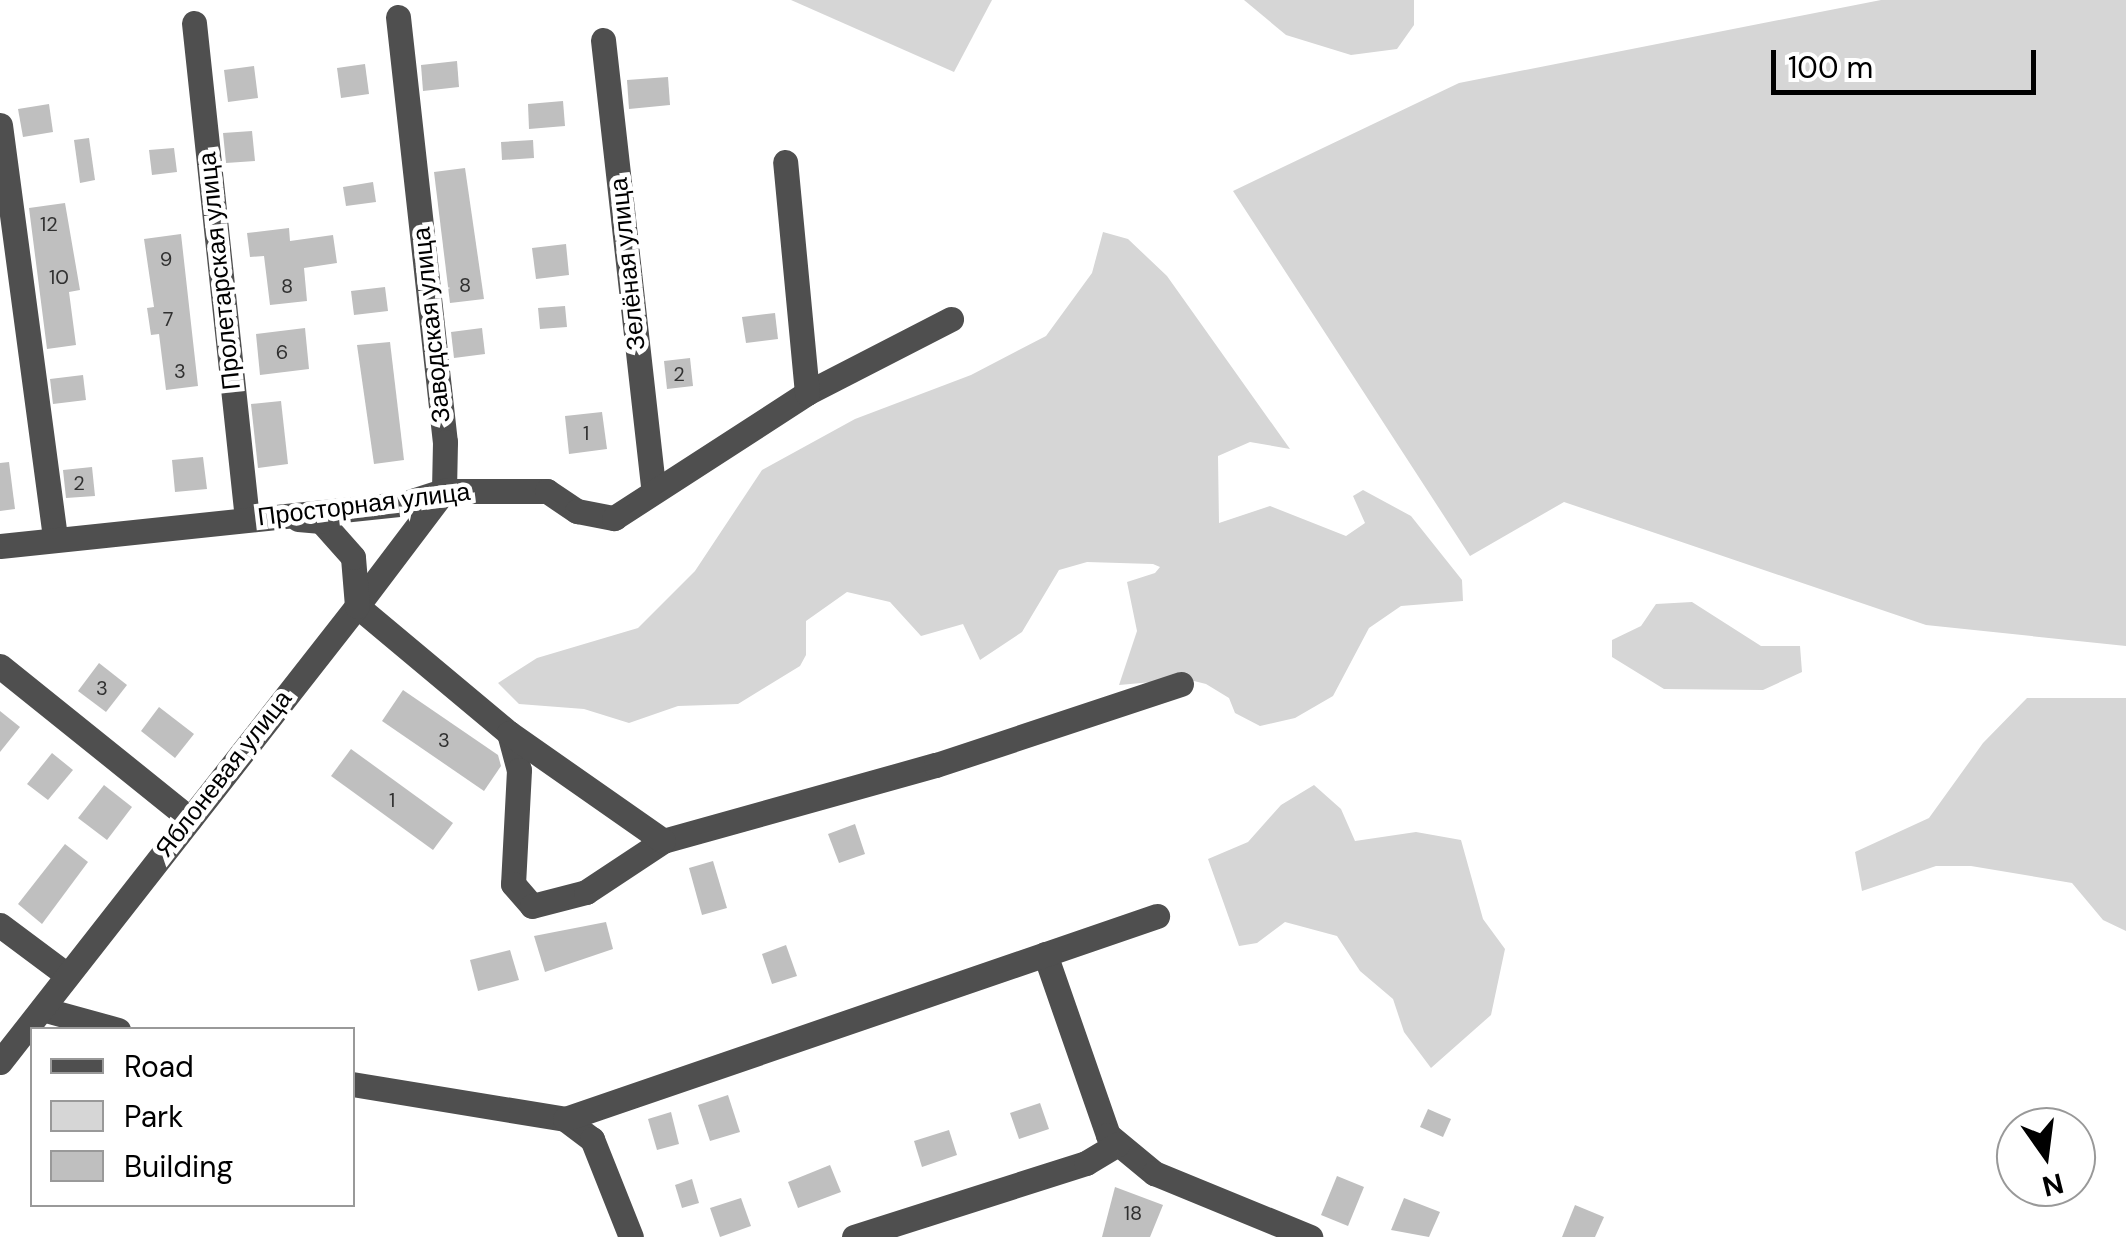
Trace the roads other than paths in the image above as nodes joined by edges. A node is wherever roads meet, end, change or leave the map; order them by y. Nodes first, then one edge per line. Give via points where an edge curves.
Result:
1 (398, 17) dead end
2 (194, 23) dead end
3 (602, 40) dead end
4 (0, 125) edge
5 (785, 162) dead end
6 (951, 319) dead end
7 (807, 393) junction
8 (653, 488) junction
9 (444, 491) junction
10 (258, 518) junction
11 (54, 539) junction
12 (0, 546) edge
13 (357, 606) junction
14 (0, 666) edge
15 (1181, 684) dead end
16 (509, 733) junction
17 (190, 819) junction
18 (663, 841) junction
19 (1158, 916) dead end
20 (0, 924) edge
21 (1045, 954) junction
22 (68, 975) junction
23 (42, 1009) junction
24 (107, 1027) edge
25 (0, 1062) edge
26 (355, 1084) edge
27 (565, 1119) junction
28 (1118, 1144) junction
29 (631, 1237) edge
30 (854, 1237) edge
31 (1310, 1237) edge

1 - 9 street, Заводская улица via 445,442
2 - 10 street, Пролетарская улица
3 - 8 street, Зелёная улица
4 - 11 street
5 - 7 street
6 - 7 street, Просторная улица
7 - 8 street, Просторная улица
8 - 9 street, Просторная улица via 614,518 576,511 546,491
9 - 10 street, Просторная улица via 406,503
9 - 13 street
10 - 11 street, Просторная улица
10 - 13 street via 320,521 341,539 359,576
11 - 12 street, Просторная улица
13 - 16 street
13 - 17 street, Яблоневая улица
14 - 17 street
15 - 18 street via 936,765
16 - 18 street
16 - 18 street via 520,770 513,884 532,906 586,892
17 - 22 street, Яблоневая улица
19 - 21 street
20 - 22 street
21 - 27 street
21 - 28 street via 1108,1136
22 - 23 street, Яблоневая улица
23 - 24 street
23 - 25 street, Яблоневая улица
26 - 27 street
27 - 29 street via 592,1139
28 - 30 street via 1086,1162
28 - 31 street via 1154,1172

